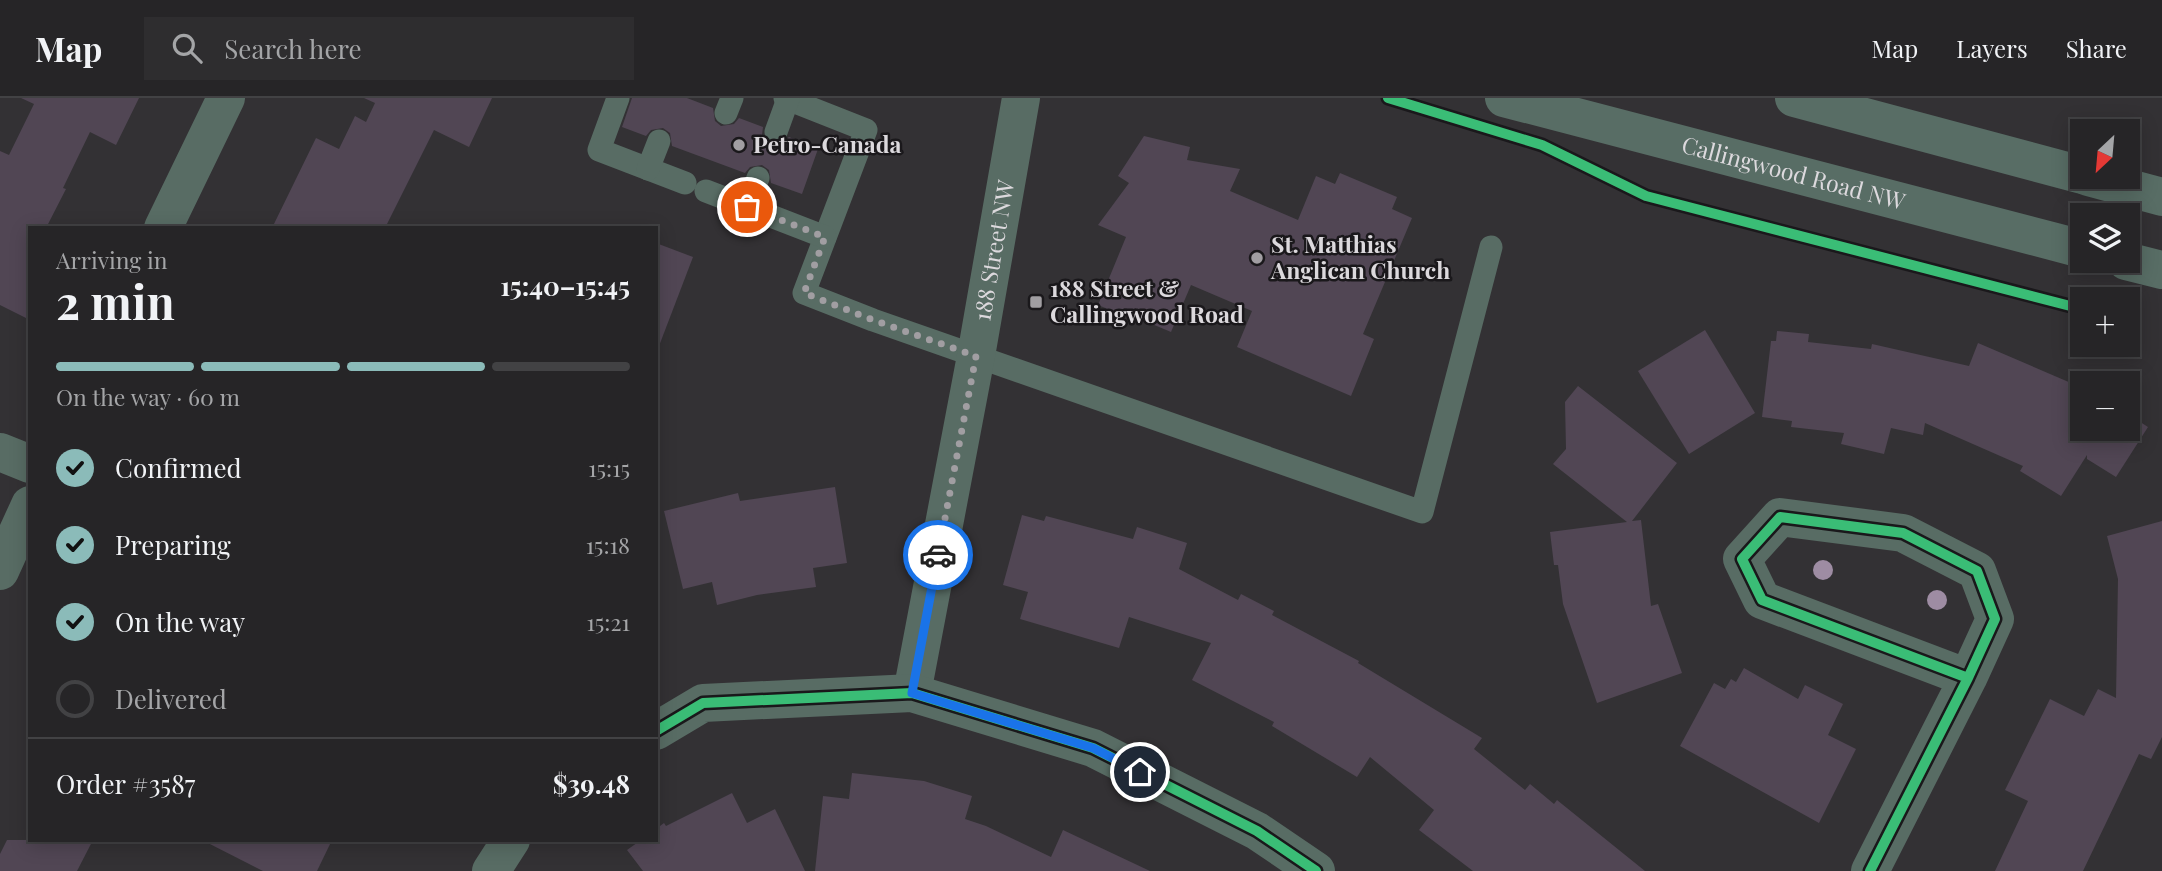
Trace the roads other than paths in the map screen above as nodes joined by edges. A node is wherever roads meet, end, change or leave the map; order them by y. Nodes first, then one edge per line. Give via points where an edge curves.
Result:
1 (226, 98) edge
2 (618, 98) edge
3 (1021, 98) edge
4 (1504, 98) edge
5 (1794, 98) edge
6 (786, 99) edge
7 (776, 132) dead end
8 (659, 141) dead end
9 (648, 169) junction
10 (2070, 172) edge
11 (758, 178) dead end
12 (685, 183) dead end
13 (2132, 189) edge
14 (706, 191) dead end
15 (2162, 197) edge
16 (747, 207) junction
17 (164, 226) edge
18 (825, 237) junction
19 (2070, 246) edge
20 (1491, 247) dead end
21 (2140, 264) edge
22 (2162, 270) edge
23 (976, 356) junction
24 (0, 452) edge
25 (28, 463) edge
26 (28, 509) edge
27 (0, 571) edge
28 (1968, 678) junction
29 (912, 693) junction
30 (658, 730) edge
31 (510, 842) edge
32 (491, 871) edge
33 (1316, 871) edge
34 (1870, 871) edge

1 - 17 street
2 - 9 lane via 599,150
3 - 23 street, 188 Street NW
4 - 19 main road, Callingwood Road NW
5 - 10 main road
6 - 7 lane
6 - 18 lane via 866,130
8 - 9 lane
9 - 12 lane
11 - 16 lane
13 - 15 main road
14 - 16 lane
16 - 18 lane
18 - 23 lane via 804,293
20 - 23 lane via 1422,512
21 - 22 main road
23 - 29 street, 188 Street NW
24 - 25 street
26 - 27 street
28 - 28 street via 1995,619 1976,571 1903,533 1780,517 1742,559 1762,600
28 - 34 street
29 - 30 street via 703,703
29 - 33 street via 1093,748 1257,831
31 - 32 street

